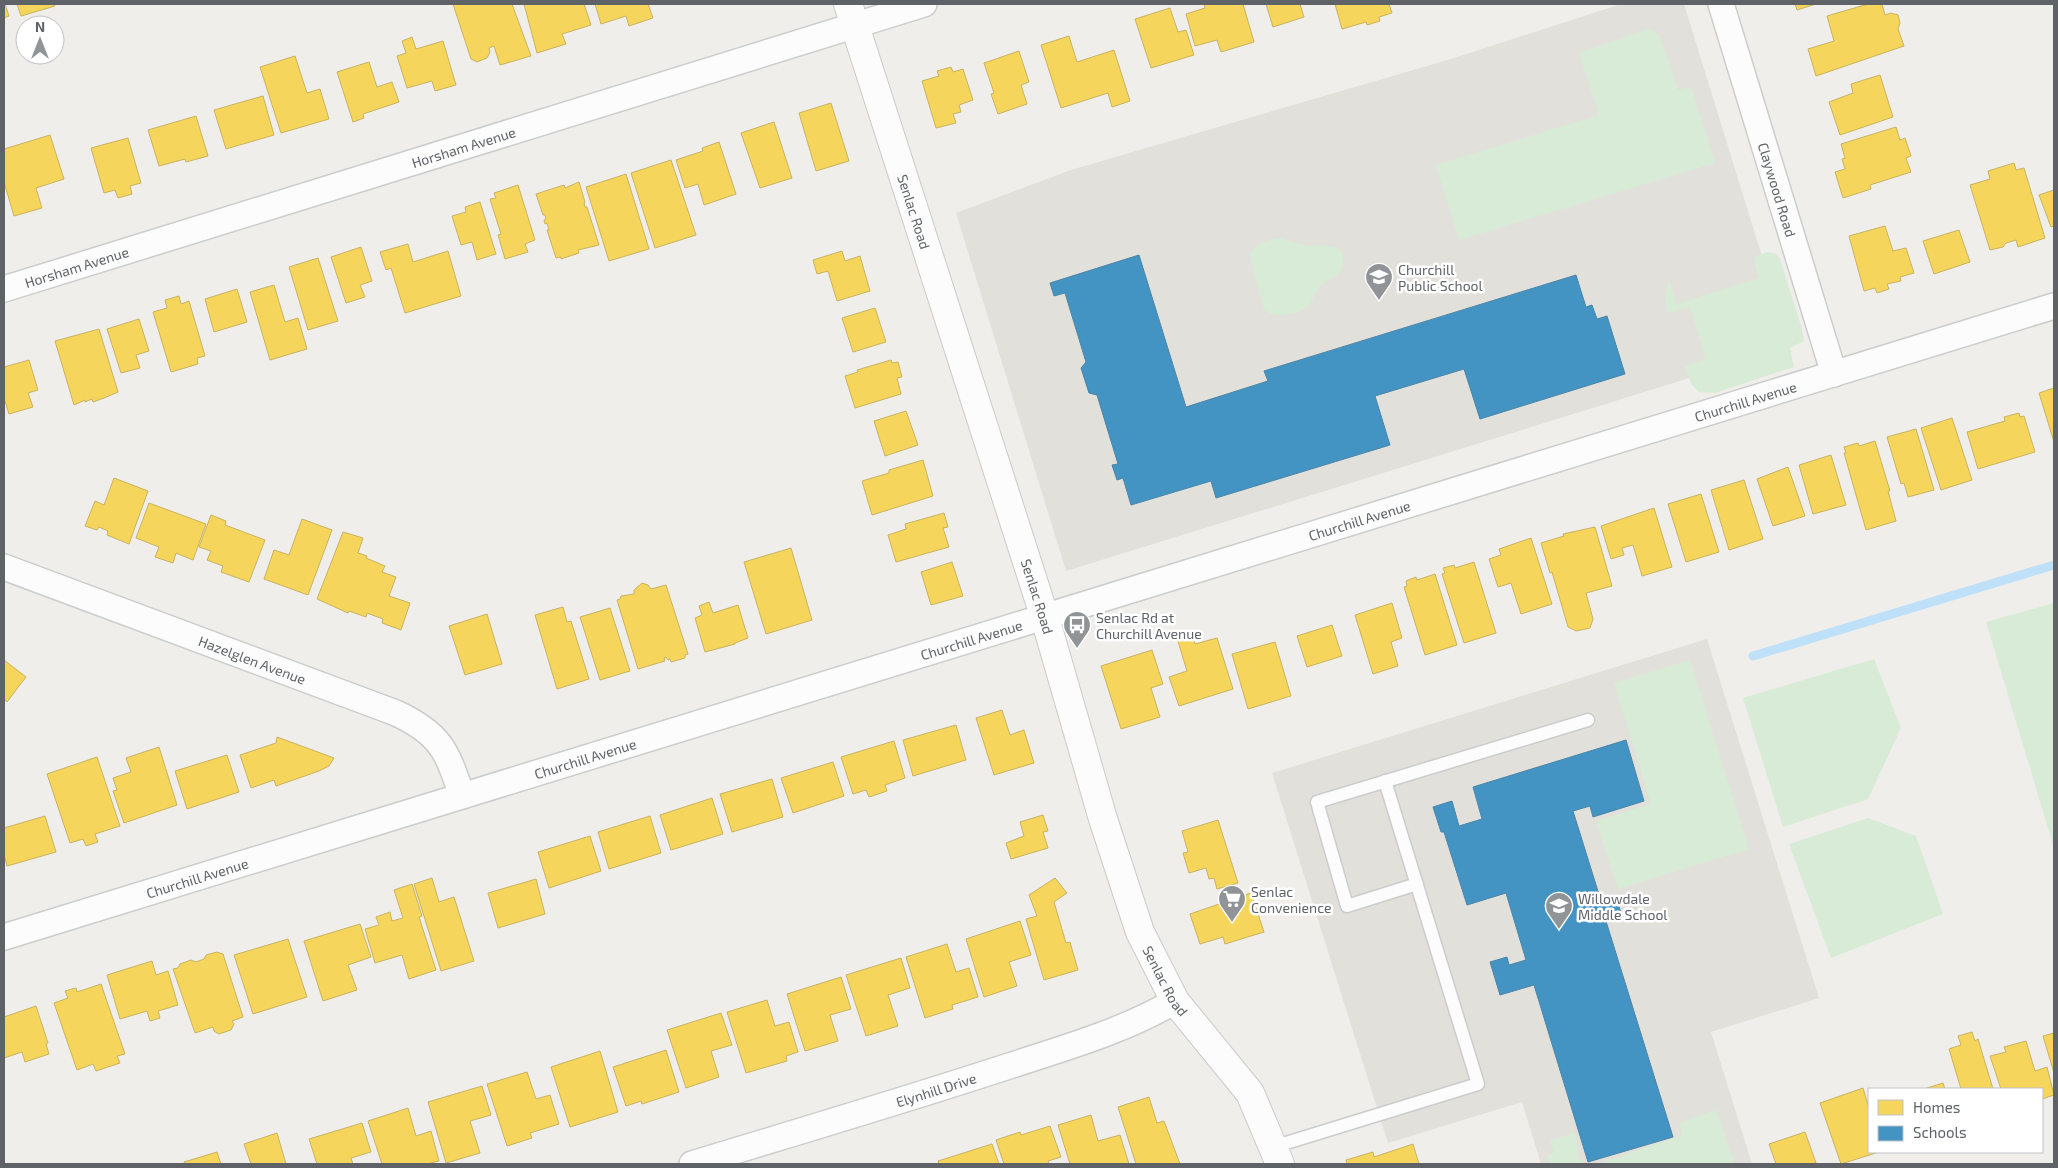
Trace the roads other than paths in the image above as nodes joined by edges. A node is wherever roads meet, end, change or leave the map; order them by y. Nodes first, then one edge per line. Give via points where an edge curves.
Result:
1 (924, 4) edge
2 (1721, 4) edge
3 (851, 14) edge
4 (4, 289) edge
5 (2054, 306) edge
6 (1834, 374) junction
7 (4, 566) edge
8 (1045, 618) junction
9 (1588, 720) dead end
10 (1385, 782) junction
11 (462, 796) junction
12 (1417, 884) junction
13 (4, 937) edge
14 (1175, 1001) junction
15 (1276, 1155) edge
16 (692, 1164) edge

1 - 3 street, Horsham Avenue
2 - 6 street, Claywood Road
3 - 4 street, Horsham Avenue
3 - 8 street, Senlac Road
5 - 6 street, Churchill Avenue
6 - 8 street, Churchill Avenue
7 - 11 street, Hazelglen Avenue via 412,720 441,746
8 - 11 street, Churchill Avenue
8 - 14 street, Senlac Road via 1103,819 1140,932
9 - 10 lane
10 - 12 lane
10 - 12 lane via 1317,802 1347,906
11 - 13 street, Churchill Avenue
12 - 15 lane via 1478,1084
14 - 15 street, Senlac Road via 1250,1093
14 - 16 street, Elynhill Drive via 1109,1033

